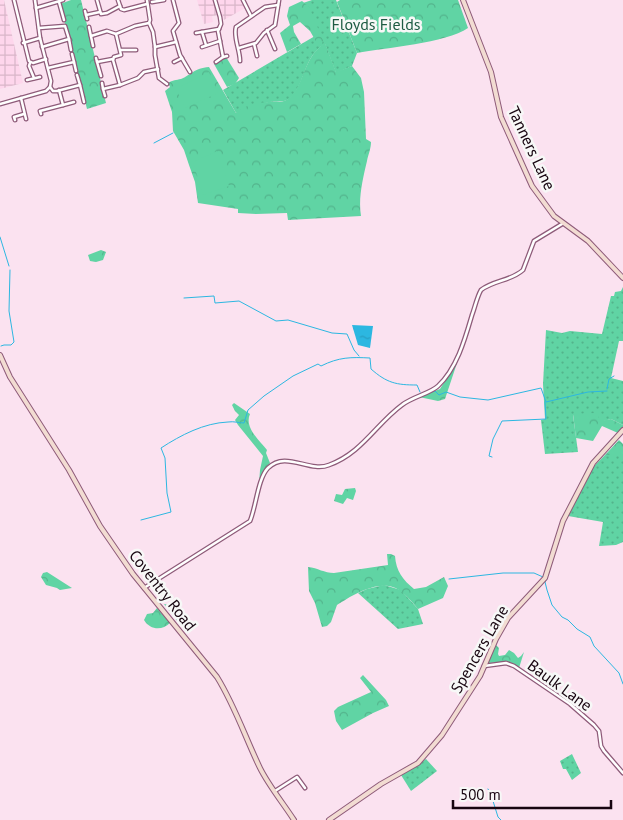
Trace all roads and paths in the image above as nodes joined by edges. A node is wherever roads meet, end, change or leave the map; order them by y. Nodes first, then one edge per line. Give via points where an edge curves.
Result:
1 (14, 0) edge
2 (35, 0) edge
3 (63, 0) edge
4 (97, 0) edge
5 (118, 0) edge
6 (147, 0) edge
7 (164, 0) edge
8 (173, 0) edge
9 (215, 0) edge
10 (243, 0) edge
11 (279, 0) edge
12 (463, 0) edge
13 (59, 2) junction
14 (155, 3) dead end
15 (147, 4) junction
16 (120, 6) junction
17 (278, 6) junction
18 (36, 8) junction
19 (85, 11) dead end
20 (100, 12) junction
21 (251, 16) junction
22 (64, 20) dead end
23 (149, 23) junction
24 (39, 28) junction
25 (89, 28) dead end
26 (219, 30) junction
27 (266, 30) junction
28 (202, 32) junction
29 (196, 33) dead end
30 (116, 34) junction
31 (91, 36) junction
32 (40, 38) junction
33 (69, 39) junction
34 (220, 41) junction
35 (176, 42) junction
36 (23, 43) junction
37 (254, 44) junction
38 (206, 45) junction
39 (93, 46) dead end
40 (42, 47) junction
41 (156, 47) junction
42 (202, 47) dead end
43 (239, 48) junction
44 (275, 49) dead end
45 (71, 50) dead end
46 (121, 50) junction
47 (136, 50) dead end
48 (72, 54) dead end
49 (223, 56) junction
50 (227, 56) dead end
51 (257, 56) dead end
52 (96, 58) dead end
53 (182, 58) junction
54 (46, 59) junction
55 (113, 59) junction
56 (74, 62) junction
57 (97, 62) junction
58 (174, 62) dead end
59 (216, 62) dead end
60 (239, 62) dead end
61 (30, 63) junction
62 (48, 68) junction
63 (158, 69) junction
64 (190, 72) dead end
65 (100, 76) dead end
66 (40, 77) dead end
67 (34, 78) junction
68 (27, 80) dead end
69 (102, 83) dead end
70 (120, 84) junction
71 (167, 84) dead end
72 (80, 85) junction
73 (50, 88) junction
74 (103, 89) junction
75 (59, 90) junction
76 (105, 96) dead end
77 (21, 98) junction
78 (74, 102) dead end
79 (84, 102) dead end
80 (0, 104) edge
81 (63, 105) junction
82 (40, 111) dead end
83 (25, 114) junction
84 (14, 117) dead end
85 (26, 119) dead end
86 (562, 224) junction
87 (623, 278) edge
88 (0, 355) edge
89 (623, 430) edge
90 (144, 588) junction
91 (484, 666) junction
92 (623, 773) edge
93 (305, 788) dead end
94 (275, 791) junction
95 (294, 820) edge
96 (329, 820) edge

1 - 36 street
2 - 18 street
3 - 13 street
4 - 20 street
5 - 16 street
6 - 15 street
7 - 14 street
8 - 35 street via 179,24 174,30
9 - 26 street via 221,24
10 - 21 street
11 - 17 street
12 - 86 street, Tanners Lane via 491,72 506,129 532,186
13 - 18 street
13 - 22 street
15 - 16 street via 124,10
15 - 23 street
16 - 20 street via 103,14
17 - 21 street via 265,7
17 - 27 street via 276,23
18 - 24 street
19 - 20 street via 87,17
21 - 43 street via 235,28
23 - 30 street
23 - 41 street
24 - 32 street
24 - 33 street via 65,26
25 - 31 street
26 - 28 street
26 - 34 street
27 - 37 street
27 - 44 street
28 - 29 street
28 - 38 street
30 - 31 street via 108,31
30 - 46 street
31 - 39 street
32 - 36 street
32 - 40 street
33 - 40 street
33 - 45 street
34 - 38 street
34 - 49 street
35 - 41 street
35 - 53 street
36 - 61 street
37 - 43 street
37 - 51 street
38 - 42 street
40 - 54 street
41 - 63 street
43 - 60 street
46 - 47 street
46 - 55 street via 121,56
48 - 56 street
49 - 50 street
49 - 59 street
52 - 57 street
53 - 58 street
53 - 64 street
54 - 61 street
54 - 62 street
55 - 57 street
55 - 70 street
56 - 62 street
56 - 72 street
57 - 65 street
61 - 67 street
62 - 73 street
63 - 70 street
63 - 71 street via 160,79
66 - 67 street
67 - 68 street
69 - 74 street
70 - 74 street
72 - 75 street
72 - 79 street
73 - 75 street
73 - 77 street
74 - 76 street
75 - 81 street
77 - 80 street
77 - 83 street
78 - 81 street
81 - 82 street
83 - 84 street
83 - 85 street
86 - 87 street, Tanners Lane via 588,241
86 - 90 street via 534,241 523,270 481,290 456,360 437,387 401,405 363,444 335,463 320,467 287,461 269,466 263,475 250,522
88 - 90 street, Coventry Road via 100,526
89 - 91 street, Spencers Lane via 593,463 563,521 545,578 508,618
90 - 94 street, Coventry Road via 226,691 261,770
91 - 92 street, Baulk Lane via 506,663 514,666 570,704 598,729 601,746
91 - 96 street, Spencers Lane via 442,735 424,758
93 - 94 street via 297,777
94 - 95 street, Coventry Road

